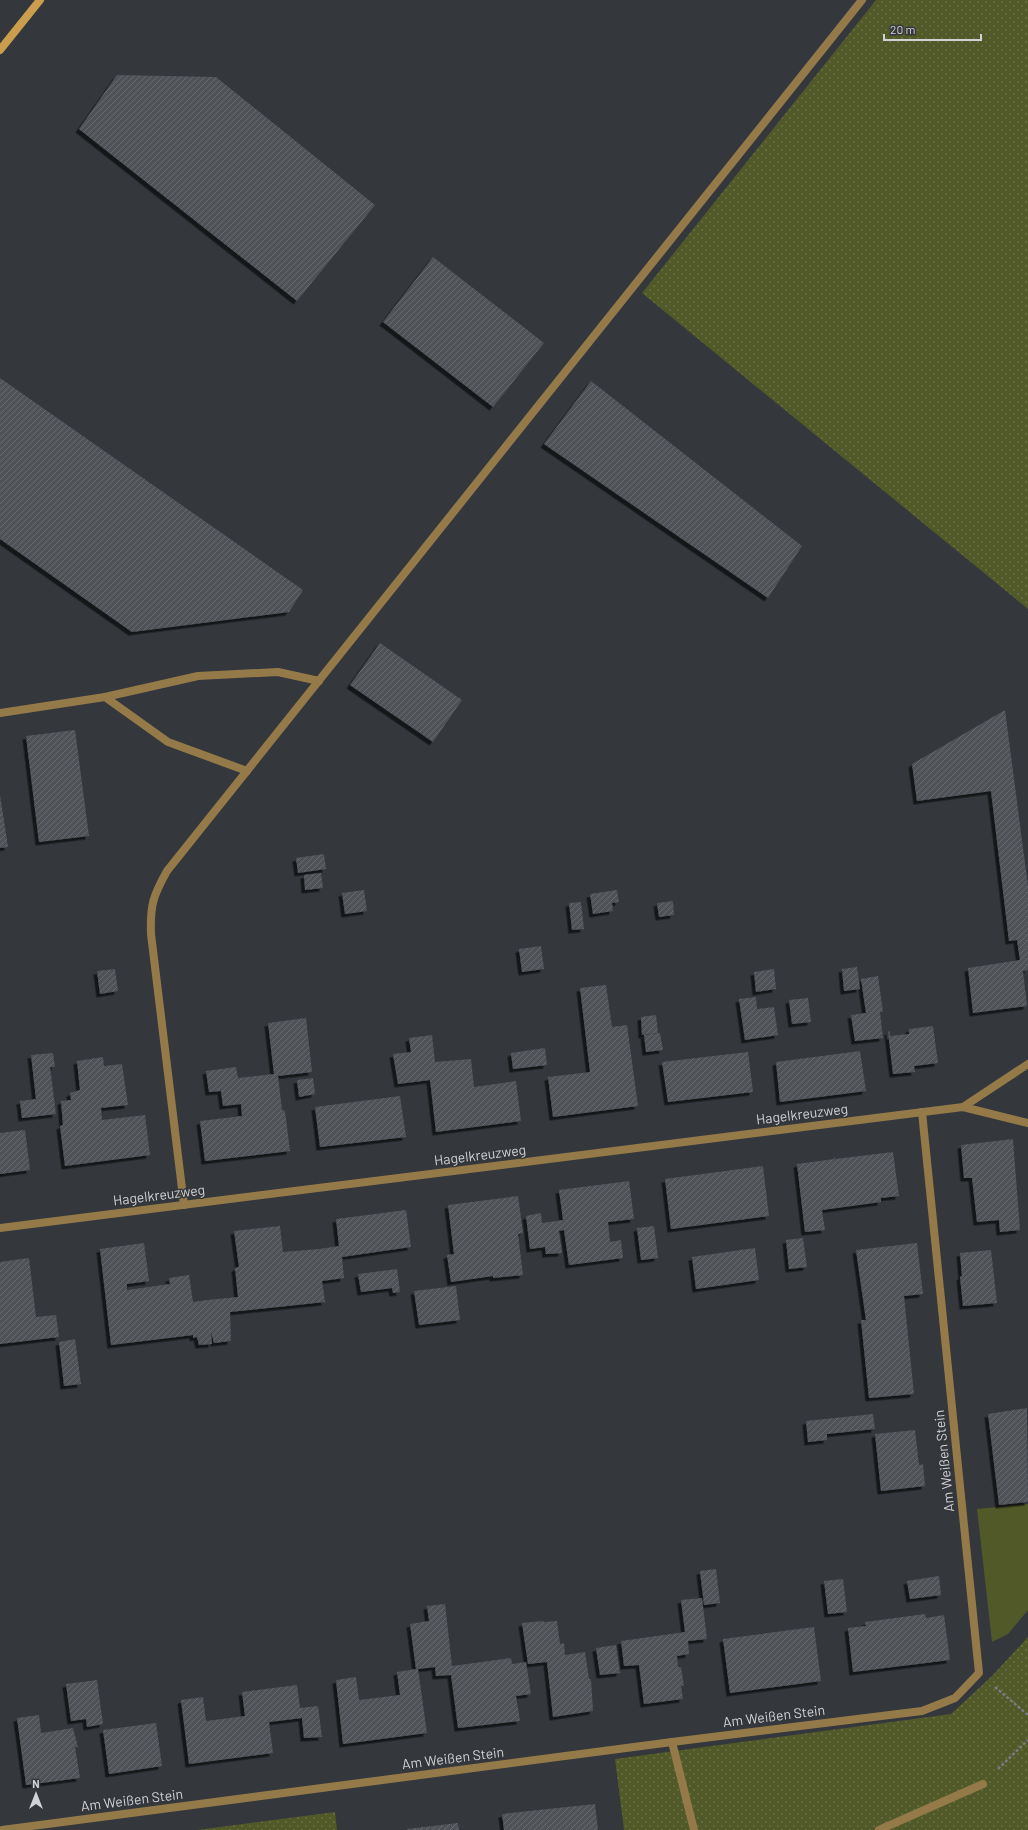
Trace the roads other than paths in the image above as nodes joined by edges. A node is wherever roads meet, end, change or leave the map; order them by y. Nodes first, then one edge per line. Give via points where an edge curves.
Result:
1 (40, 0) edge
2 (862, 0) edge
3 (0, 50) edge
4 (319, 681) junction
5 (105, 697) junction
6 (0, 713) edge
7 (247, 771) junction
8 (1028, 1064) edge
9 (964, 1107) junction
10 (922, 1112) junction
11 (1028, 1123) edge
12 (184, 1205) junction
13 (0, 1228) edge
14 (672, 1742) junction
15 (983, 1784) dead end
16 (2, 1830) edge
17 (694, 1830) edge
18 (879, 1830) edge

1 - 3 street
2 - 4 street
4 - 5 street via 278,672 198,676
4 - 7 street
5 - 6 street
5 - 7 street via 168,742
7 - 12 street via 167,871 154,893 150,910
8 - 9 street, Hagelkreuzweg
9 - 10 street, Hagelkreuzweg
9 - 11 street, Hagelkreuzweg
10 - 12 street, Hagelkreuzweg
10 - 14 street, Am Weißen Stein via 979,1673 955,1698 922,1711
12 - 13 street, Hagelkreuzweg
14 - 16 street, Am Weißen Stein
14 - 17 street
15 - 18 street

